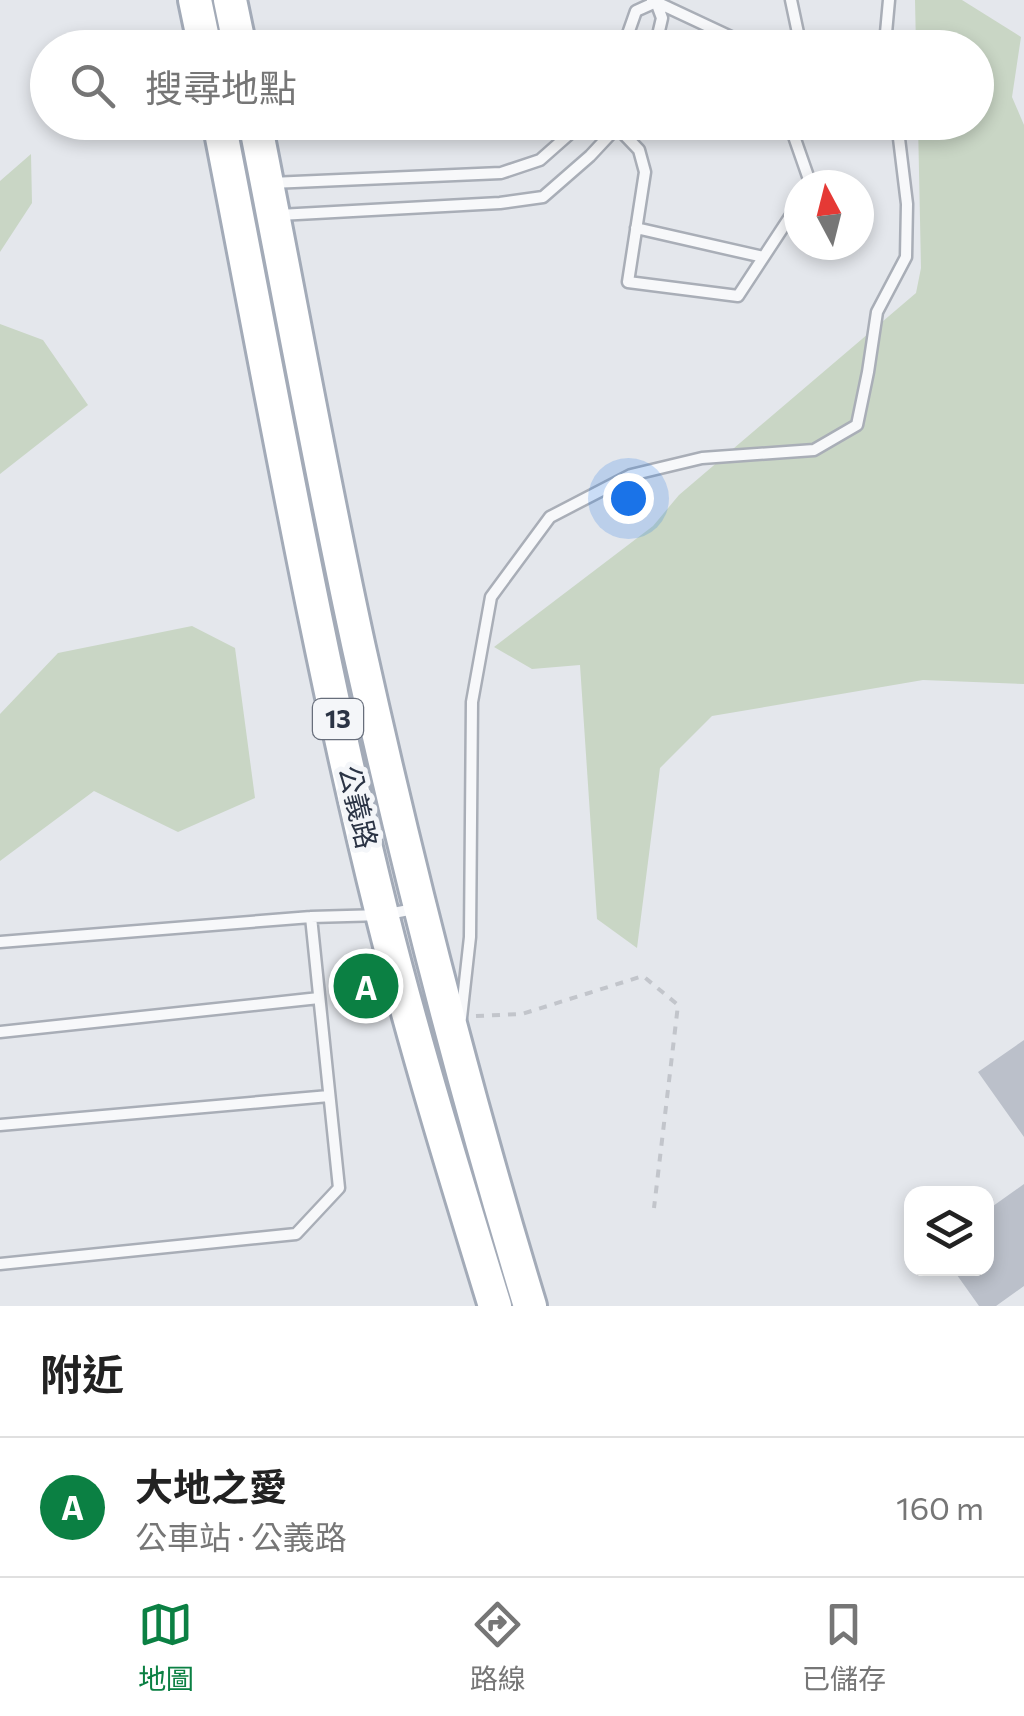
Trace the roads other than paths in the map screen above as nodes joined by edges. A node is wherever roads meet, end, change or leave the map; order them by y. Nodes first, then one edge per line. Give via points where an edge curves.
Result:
1 (196, 0) edge
2 (230, 0) edge
3 (791, 0) edge
4 (889, 0) edge
5 (654, 1) edge
6 (202, 30) edge
7 (236, 30) edge
8 (629, 30) edge
9 (659, 30) edge
10 (716, 30) edge
11 (797, 30) edge
12 (886, 30) edge
13 (223, 140) edge
14 (259, 140) edge
15 (563, 140) edge
16 (602, 140) edge
17 (630, 140) edge
18 (795, 140) edge
19 (899, 140) edge
20 (806, 170) edge
21 (270, 199) junction
22 (784, 226) edge
23 (636, 228) junction
24 (763, 257) junction
25 (420, 908) junction
26 (382, 915) junction
27 (310, 917) junction
28 (0, 942) edge
29 (319, 998) junction
30 (0, 1032) edge
31 (459, 1032) junction
32 (422, 1056) junction
33 (329, 1096) junction
34 (0, 1125) edge
35 (0, 1264) edge
36 (495, 1306) edge
37 (530, 1306) edge

1 - 6 main road
2 - 7 main road
3 - 11 lane
4 - 12 lane
5 - 8 lane via 636,10
5 - 9 lane
5 - 10 lane
13 - 26 main road, 公義路 / 13 via 323,654
14 - 21 main road, 公義路 / 13
15 - 21 lane via 540,160 501,173
16 - 21 lane via 542,197 500,203
17 - 23 lane via 645,172
18 - 20 lane
19 - 31 lane via 906,257 877,312 857,424 814,450 702,458 631,474 550,517 491,597 472,702 470,937
21 - 25 main road, 公義路 / 13 via 359,646
22 - 24 lane
23 - 24 lane
23 - 24 lane via 628,282 738,296
25 - 26 lane
25 - 31 main road, 公義路 / 13
26 - 27 lane
26 - 32 main road, 公義路 / 13
27 - 28 lane
27 - 29 lane
29 - 30 lane
29 - 33 lane
31 - 32 lane
31 - 37 main road, 公義路 / 13
32 - 36 main road, 公義路 / 13
33 - 34 lane
33 - 35 lane via 339,1188 296,1234

